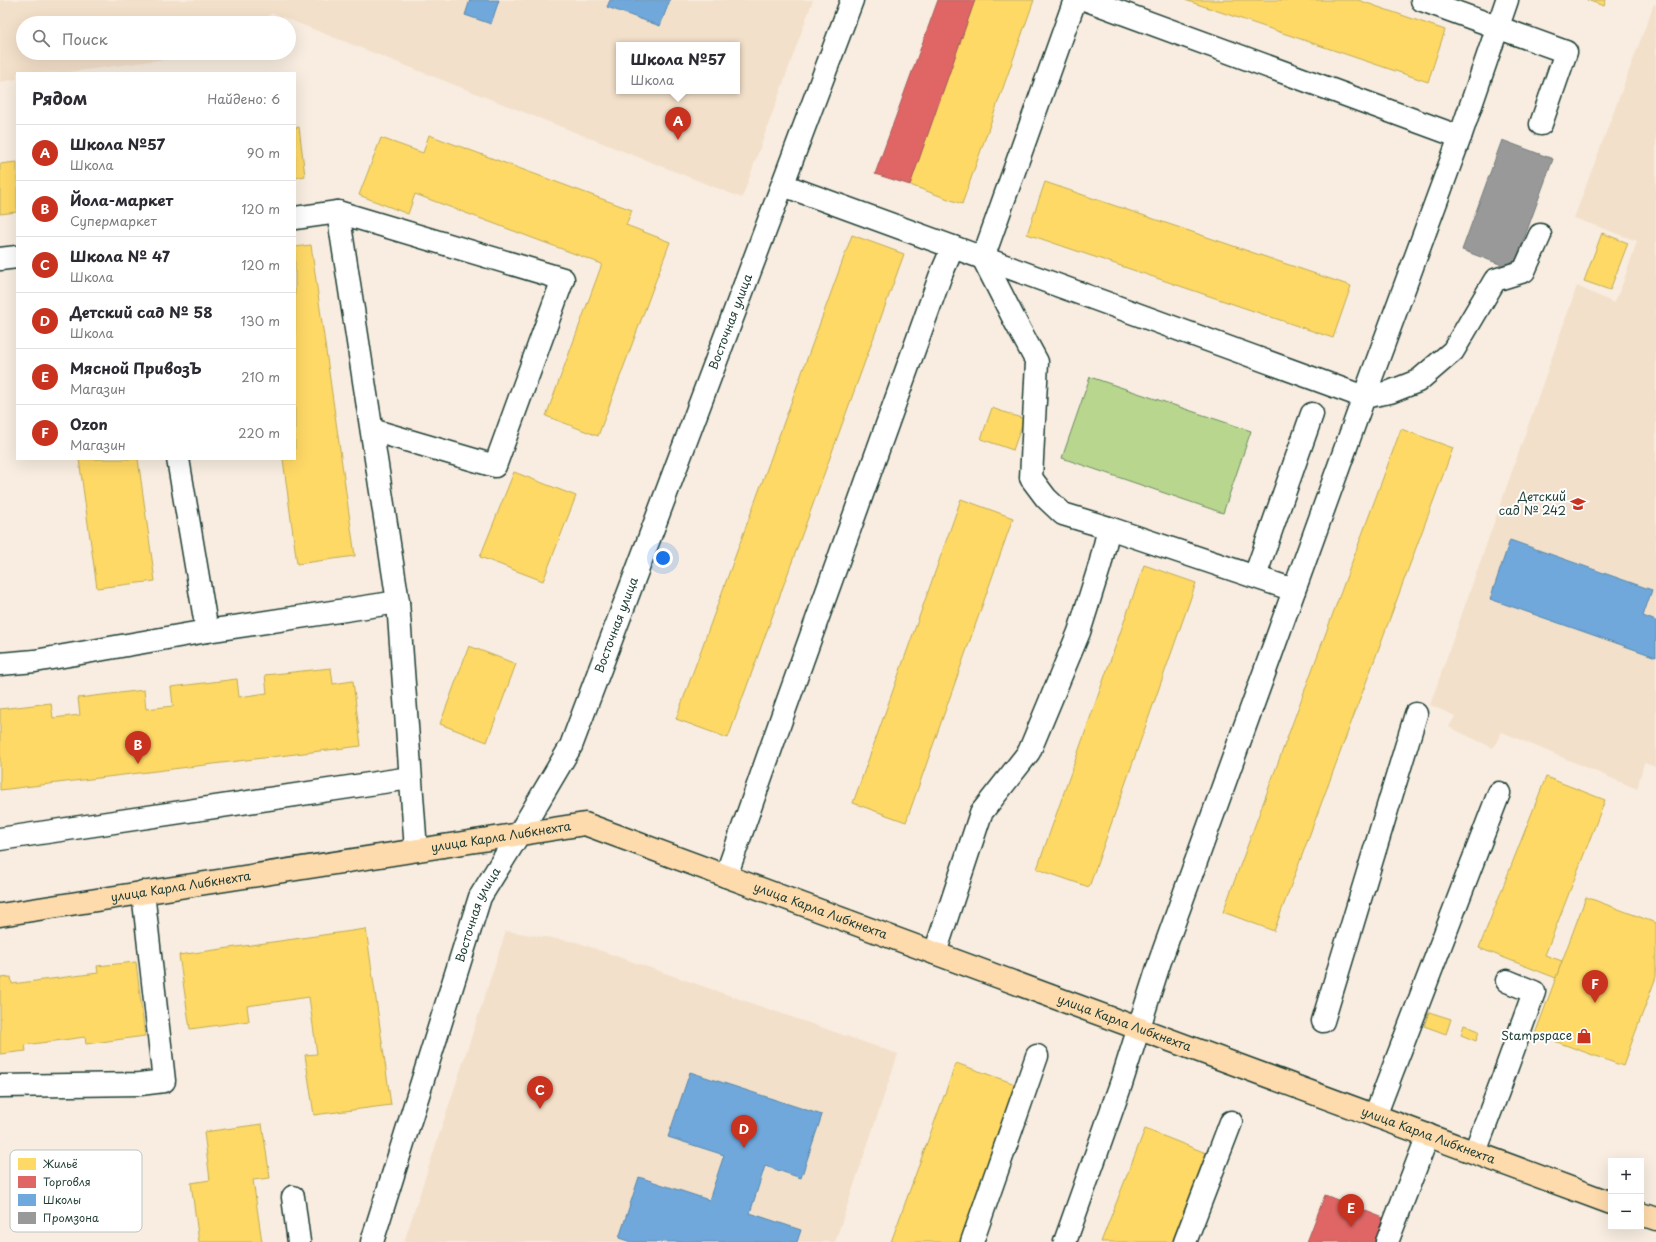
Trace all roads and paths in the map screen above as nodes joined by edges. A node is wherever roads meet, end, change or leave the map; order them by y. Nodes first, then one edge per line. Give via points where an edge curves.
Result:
1 (852, 0) edge
2 (1075, 0) edge
3 (1087, 0) edge
4 (1422, 0) edge
5 (1488, 0) edge
6 (1502, 15) edge
7 (1541, 124) dead end
8 (1460, 137) junction
9 (783, 185) junction
10 (338, 212) junction
11 (296, 218) edge
12 (1540, 235) dead end
13 (953, 247) junction
14 (16, 257) edge
15 (983, 258) junction
16 (0, 259) edge
17 (1364, 397) junction
18 (1312, 414) dead end
19 (372, 430) junction
20 (178, 460) edge
21 (1109, 528) junction
22 (1254, 576) junction
23 (1294, 590) junction
24 (398, 602) junction
25 (207, 631) junction
26 (0, 664) edge
27 (1416, 714) dead end
28 (410, 778) junction
29 (1499, 793) dead end
30 (519, 834) junction
31 (0, 839) edge
32 (416, 850) junction
33 (726, 876) junction
34 (143, 892) junction
35 (0, 915) edge
36 (935, 953) junction
37 (1507, 981) dead end
38 (1323, 1021) dead end
39 (1139, 1028) junction
40 (1037, 1056) dead end
41 (0, 1086) edge
42 (1375, 1116) junction
43 (1231, 1122) dead end
44 (1428, 1135) junction
45 (1475, 1152) junction
46 (293, 1197) dead end
47 (1608, 1202) edge
48 (1644, 1215) edge
49 (1656, 1219) edge
50 (299, 1242) edge
51 (372, 1242) edge
52 (972, 1242) edge
53 (1065, 1242) edge
54 (1185, 1242) edge
55 (1387, 1242) edge

1 - 9 street, Восточная улица
2 - 15 street
3 - 8 street
4 - 6 street
5 - 6 street
6 - 7 street via 1566,52
6 - 8 street
8 - 17 street
9 - 13 street
9 - 30 street, Восточная улица via 572,746
10 - 11 street
10 - 19 street
10 - 19 street via 563,279 495,466
12 - 17 street via 1524,271 1495,280 1453,351 1418,381 1390,392
13 - 15 street
13 - 33 street via 940,277
14 - 16 street
15 - 17 street
15 - 21 street via 1037,362 1031,478 1046,498 1063,514
17 - 23 street
18 - 22 street
19 - 24 street
20 - 25 street
21 - 22 street
21 - 36 street via 1076,639 1029,752 981,813
22 - 23 street
23 - 39 street via 1160,961
24 - 25 street
24 - 28 street
25 - 26 street via 34,661
27 - 38 street
28 - 31 street
28 - 32 street
29 - 42 street
30 - 32 main road, улица Карла Либкнехта
30 - 33 main road, улица Карла Либкнехта via 585,824
30 - 51 street, Восточная улица via 480,897
32 - 34 main road, улица Карла Либкнехта
33 - 36 main road, улица Карла Либкнехта
34 - 35 main road, улица Карла Либкнехта
34 - 41 street via 164,1081 140,1084
36 - 39 main road, улица Карла Либкнехта
37 - 45 street via 1534,992
39 - 42 main road, улица Карла Либкнехта
39 - 53 street
40 - 52 street
42 - 44 main road, улица Карла Либкнехта
43 - 54 street
44 - 45 main road, улица Карла Либкнехта
44 - 55 street
45 - 47 main road, улица Карла Либкнехта
46 - 50 street
48 - 49 main road

